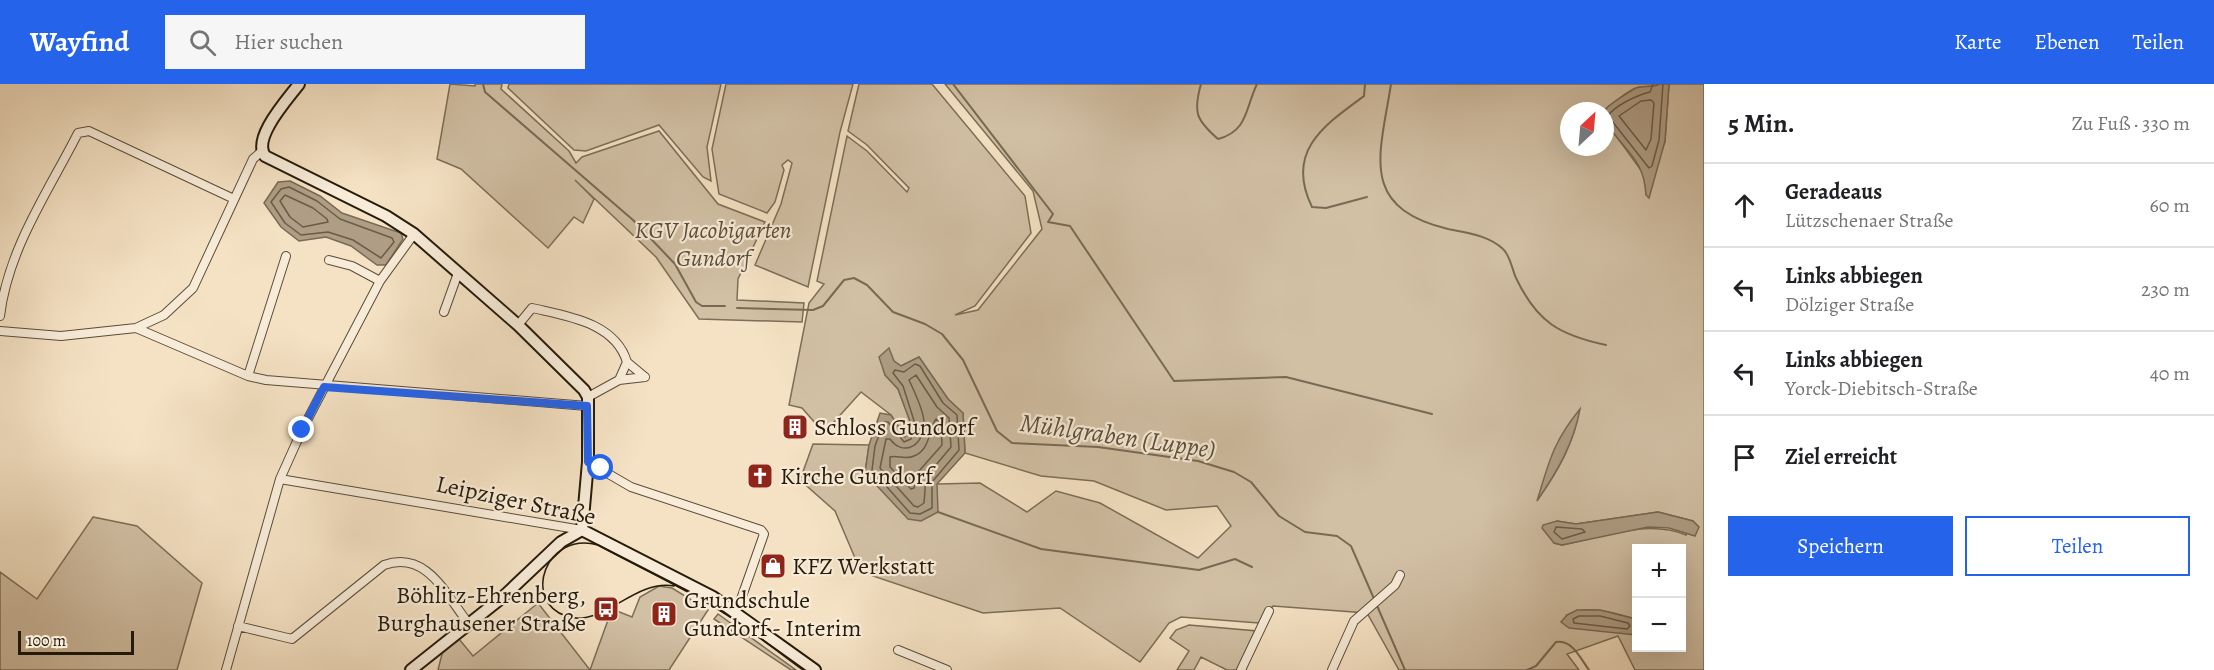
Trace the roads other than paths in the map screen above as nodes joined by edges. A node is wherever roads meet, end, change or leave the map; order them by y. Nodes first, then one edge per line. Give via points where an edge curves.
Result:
1 (299, 84) edge
2 (261, 151) junction
3 (234, 199) junction
4 (414, 234) junction
5 (286, 255) dead end
6 (329, 260) dead end
7 (458, 273) junction
8 (380, 281) junction
9 (444, 312) dead end
10 (0, 316) edge
11 (518, 325) junction
12 (136, 328) junction
13 (0, 331) edge
14 (627, 362) junction
15 (248, 376) junction
16 (619, 380) junction
17 (324, 387) junction
18 (587, 401) junction
19 (588, 462) junction
20 (280, 479) junction
21 (582, 530) junction
22 (1400, 575) dead end
23 (734, 610) junction
24 (1269, 611) dead end
25 (469, 624) junction
26 (238, 626) junction
27 (898, 650) dead end
28 (226, 670) edge
29 (411, 670) edge
30 (815, 670) edge
31 (948, 670) edge
32 (1241, 670) edge
33 (1332, 670) edge

1 - 2 street via 267,129
2 - 3 street via 253,159
2 - 4 street via 271,161 386,216
3 - 10 street via 89,131 78,132 12,258
3 - 12 street via 193,288 164,315
4 - 7 street
4 - 8 street
5 - 15 street
6 - 8 street via 352,266
7 - 9 street
7 - 11 street
8 - 17 street
11 - 14 street via 532,308 585,321 615,341
11 - 18 street via 579,384
12 - 13 street via 61,336
12 - 15 street
14 - 16 street
14 - 16 street via 645,378
15 - 17 street
16 - 18 street
17 - 18 street
17 - 20 street
18 - 19 street
19 - 21 street
19 - 23 street via 632,487 765,534
20 - 21 street, Leipziger Straße
20 - 26 street
21 - 23 street, Leipziger Straße
21 - 25 street via 561,542
22 - 33 street via 1395,585 1354,621
23 - 30 street, Leipziger Straße
24 - 32 street
25 - 26 street via 425,569 403,561 384,565 292,639
25 - 29 street
26 - 28 street
27 - 31 street

